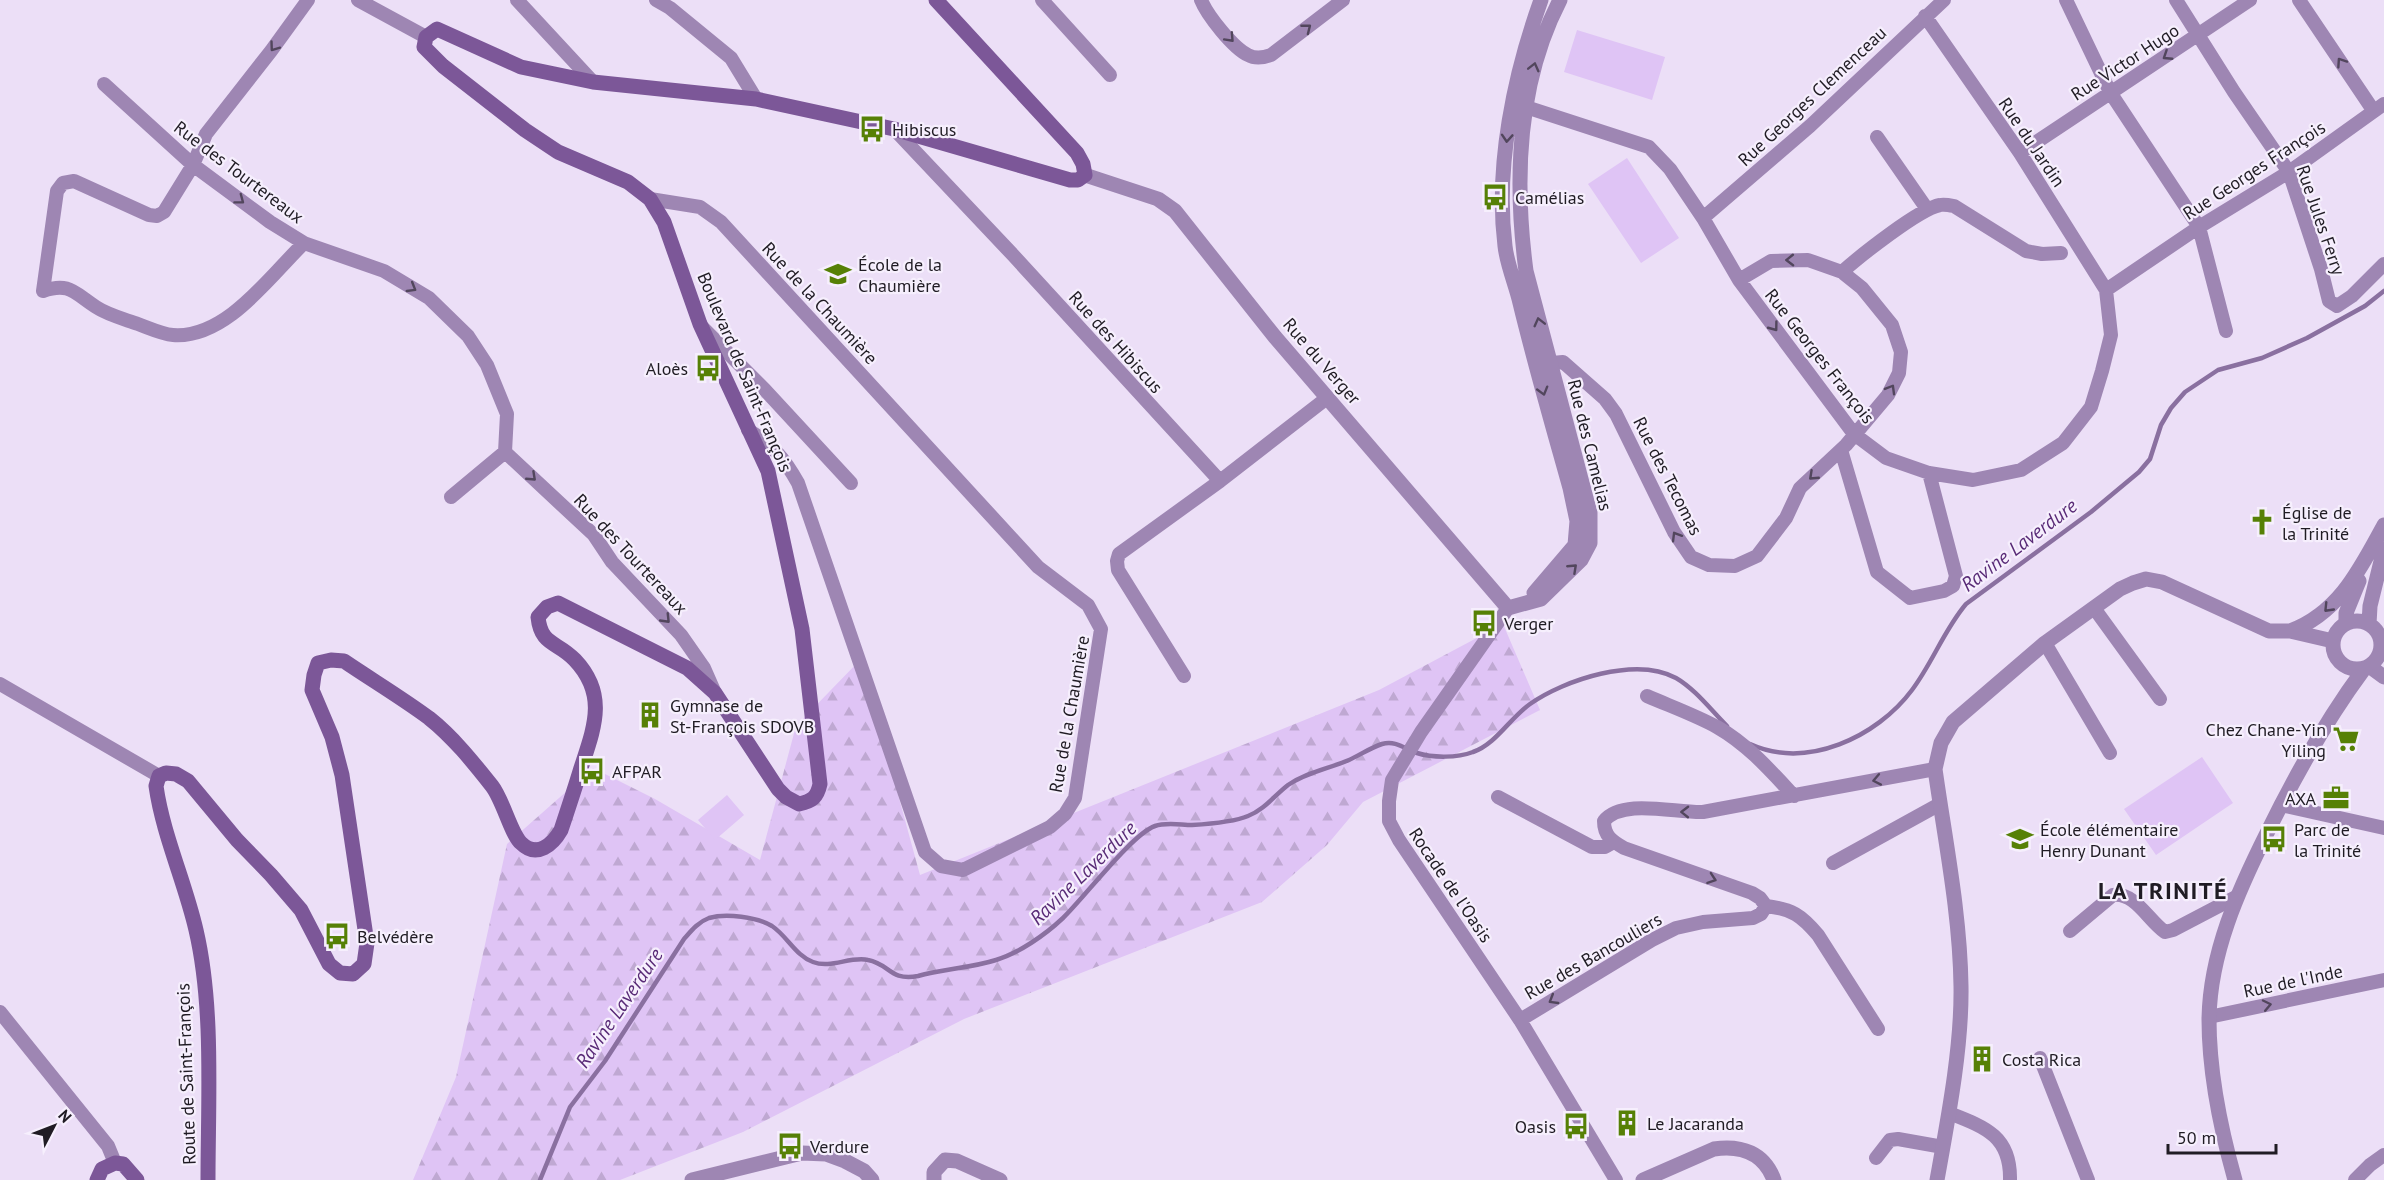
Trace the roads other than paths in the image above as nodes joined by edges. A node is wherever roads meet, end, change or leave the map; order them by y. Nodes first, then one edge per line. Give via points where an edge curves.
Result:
1 (308, 0) edge
2 (358, 0) edge
3 (517, 0) edge
4 (656, 0) edge
5 (936, 0) edge
6 (1042, 0) edge
7 (1201, 0) edge
8 (1343, 0) edge
9 (1541, 0) edge
10 (1560, 0) edge
11 (1944, 0) edge
12 (2066, 0) edge
13 (2176, 0) edge
14 (2250, 0) edge
15 (2299, 0) edge
16 (1925, 16) junction
17 (2199, 35) junction
18 (426, 37) junction
19 (1110, 75) dead end
20 (593, 82) junction
21 (104, 84) dead end
22 (2110, 92) junction
23 (756, 99) junction
24 (1518, 104) junction
25 (2379, 107) edge
26 (894, 129) junction
27 (1877, 137) dead end
28 (2020, 153) junction
29 (193, 165) junction
30 (2289, 172) junction
31 (1085, 175) junction
32 (650, 199) junction
33 (1928, 209) junction
34 (1703, 218) junction
35 (2199, 227) junction
36 (304, 243) junction
37 (2061, 253) dead end
38 (2384, 264) edge
39 (1842, 272) junction
40 (1739, 280) junction
41 (2106, 290) junction
42 (700, 324) junction
43 (2226, 331) dead end
44 (1543, 364) junction
45 (1327, 398) junction
46 (748, 430) junction
47 (1854, 434) junction
48 (1841, 450) junction
49 (505, 452) junction
50 (1929, 473) junction
51 (1220, 481) junction
52 (851, 483) dead end
53 (451, 497) dead end
54 (2384, 525) edge
55 (2384, 540) edge
56 (2384, 549) edge
57 (1508, 608) junction
58 (2094, 608) junction
59 (2369, 624) junction
60 (2340, 630) junction
61 (2290, 632) junction
62 (2045, 643) junction
63 (2382, 653) edge
64 (2340, 662) junction
65 (2366, 667) junction
66 (1184, 676) dead end
67 (2384, 677) edge
68 (0, 684) edge
69 (2347, 692) junction
70 (715, 693) junction
71 (1647, 696) dead end
72 (2160, 699) dead end
73 (2110, 753) dead end
74 (1935, 769) junction
75 (159, 776) junction
76 (1794, 796) junction
77 (1498, 797) dead end
78 (1940, 804) junction
79 (2280, 805) junction
80 (2384, 828) edge
81 (1614, 843) junction
82 (1833, 863) dead end
83 (2236, 897) junction
84 (1766, 906) junction
85 (2070, 931) dead end
86 (2384, 980) edge
87 (0, 1012) edge
88 (2209, 1017) junction
89 (1520, 1020) junction
90 (1878, 1029) dead end
91 (2040, 1058) dead end
92 (1949, 1113) junction
93 (1943, 1147) junction
94 (2384, 1155) edge
95 (1876, 1158) dead end
96 (115, 1163) junction
97 (97, 1180) edge
98 (137, 1180) edge
99 (208, 1180) edge
100 (692, 1180) edge
101 (872, 1180) edge
102 (934, 1180) edge
103 (1000, 1180) edge
104 (1616, 1180) edge
105 (1643, 1180) edge
106 (1774, 1180) edge
107 (1937, 1180) edge
108 (2010, 1180) edge
109 (2088, 1180) edge
110 (2235, 1180) edge
111 (2355, 1180) edge

1 -> 29 street via 206,134
2 - 18 street
3 - 20 street
4 - 23 street via 731,58
5 - 31 main road via 1077,153
6 - 19 street
7 -> 8 street via 1205,12 1246,55 1264,58
9 - 24 street, Rue des Camelias via 1528,35
24 -> 10 street, Rue des Camelias
11 - 16 street, Rue Georges Clemenceau
12 - 22 street
13 - 17 street, Rue Jules Ferry
14 - 17 street, Rue Victor Hugo
25 -> 15 street
16 - 28 street, Rue du Jardin
16 - 34 street, Rue Georges Clemenceau via 1810,126
17 -> 22 street, Rue Victor Hugo
17 - 30 street, Rue Jules Ferry
18 - 20 main road via 437,29 521,67
18 - 32 main road, Boulevard de Saint-François via 424,47 443,66 525,130 558,152 628,183
20 - 23 main road
21 - 29 street, Rue des Tourtereaux
22 - 28 street, Rue Victor Hugo
22 - 35 street
23 - 26 main road
24 - 34 street, Rue Georges François via 1649,147 1670,168
24 - 44 street, Rue des Camelias via 1522,235
25 - 30 street, Rue Georges François
26 - 31 main road via 1070,180
26 - 51 street, Rue des Hibiscus
27 - 33 street
28 - 41 street, Rue du Jardin
29 -> 36 street, Rue des Tourtereaux
29 - 36 street via 169,206 157,216 74,181 63,183 57,191 43,291 66,287 101,310 170,335 185,336 200,332 240,309
30 - 35 street, Rue Georges François
30 - 38 street, Rue Jules Ferry via 2329,301 2337,306 2352,297
31 - 45 street, Rue du Verger via 1158,199 1175,211
32 - 42 main road, Boulevard de Saint-François via 664,222
32 - 46 street, Rue de la Chaumière via 700,207 721,222 1038,567 1088,605 1101,629 1076,798 1050,826 963,870 941,866 925,852 798,483 769,442
33 - 37 street via 1941,204 1954,206 2026,251
33 - 39 street
34 - 40 street, Rue Georges François
35 - 41 street, Rue Georges François
35 - 43 street
36 -> 49 street, Rue des Tourtereaux via 384,271 429,298 468,336 487,365 507,414
39 -> 40 street via 1808,260 1771,261
47 -> 39 street, Rue des Tecomas via 1888,395 1899,373 1901,352 1892,325 1862,288
40 -> 47 street, Rue Georges François
41 - 50 street, Rue Georges François via 2111,335 2102,371 2091,408 2063,443 2021,470 1973,480
42 - 46 main road, Boulevard de Saint-François
42 - 52 street
48 -> 44 street, Rue des Tecomas via 1800,488 1786,518 1757,556 1735,566 1708,565 1691,557 1674,532 1605,399 1563,362
44 - 57 street, Rue des Camelias via 1590,513 1590,543 1581,560 1541,599
45 - 51 street
45 - 57 street, Rue du Verger
46 - 70 main road, Boulevard de Saint-François via 768,471 802,629 820,784 812,801 799,804 778,789
47 - 48 street, Rue des Tecomas
47 - 50 street, Rue Georges François via 1886,458
48 - 50 street via 1877,572 1910,598 1944,591 1953,586 1956,576
49 - 53 street
49 -> 70 street, Rue des Tourtereaux via 594,535 612,562 681,635 704,668
51 - 66 street via 1119,554 1117,561 1118,570
54 -> 61 street via 2363,562 2324,614
55 - 60 street via 2352,595
56 - 59 street
57 - 89 street, Rocade de l'Oasis via 1392,780 1389,821
58 - 61 street via 2120,589 2146,579 2179,588 2262,628
58 - 62 street
58 - 72 street
59 - 60 street via 2354,620
59 - 63 street via 2380,636
60 - 61 street
60 - 64 street via 2336,656
62 - 73 street
62 - 74 street via 1953,722 1941,743
63 - 65 street
64 - 65 street
64 - 69 street
65 - 67 street
65 - 69 street
68 - 75 street
69 - 79 street
70 - 75 main road, Boulevard de Saint-François via 687,668 643,645 558,603 547,607 538,616 540,632 584,670 595,701 596,723 561,830 545,849 532,849 520,843 496,792 473,762 430,719 344,661 318,663 312,690 332,737 342,775 366,943 364,964 353,974 340,973 329,964 301,910 188,781 176,774
71 - 76 street via 1739,741
74 -> 76 street
74 - 78 street
75 - 99 main road, Route de Saint-François via 158,797 197,931 203,977
76 -> 81 street via 1703,812 1624,808 1604,821 1607,836
77 - 81 street via 1592,847
78 - 82 street
78 - 92 street via 1960,946 1961,988
79 - 80 street
79 - 83 street
81 -> 84 street via 1752,893
83 - 85 street via 2165,932 2130,898 2113,895
83 - 88 street via 2215,969
84 -> 89 street, Rue des Bancouliers via 1753,918 1676,928
84 - 90 street via 1793,911 1808,922
88 -> 86 street, Rue de l'Inde
87 - 96 street via 108,1146
88 - 110 street via 2213,1080
89 - 104 street, Rocade de l'Oasis
91 - 109 street
92 - 93 street
92 - 108 street via 1983,1126 1994,1135 2008,1157
93 - 95 street via 1890,1140
93 - 107 street
94 - 111 street
96 - 97 main road via 102,1169
96 - 98 main road via 123,1164
100 - 101 street via 802,1153 826,1154 845,1161
102 - 103 street via 934,1172 945,1160 957,1161
105 - 106 street via 1714,1149 1725,1148 1754,1153

